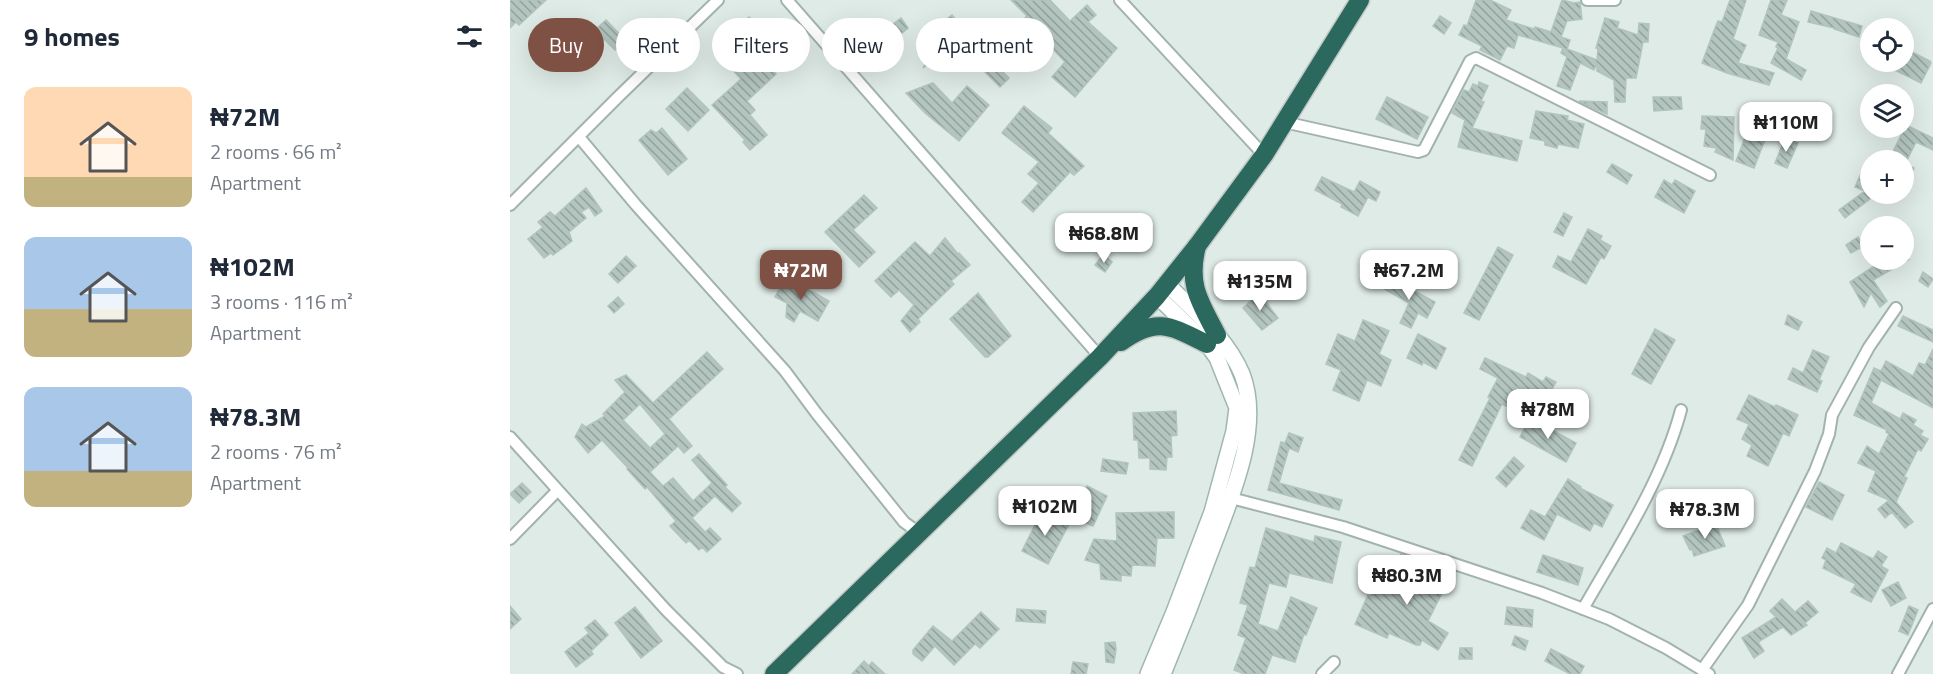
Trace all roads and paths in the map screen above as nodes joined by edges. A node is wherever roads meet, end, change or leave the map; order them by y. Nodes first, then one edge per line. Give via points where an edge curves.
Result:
1 (718, 0) edge
2 (787, 0) edge
3 (1120, 0) edge
4 (1360, 0) edge
5 (1587, 0) edge
6 (1615, 0) edge
7 (1284, 122) junction
8 (579, 137) junction
9 (1264, 155) junction
10 (1710, 175) dead end
11 (510, 205) edge
12 (1197, 246) junction
13 (1162, 290) junction
14 (1896, 308) dead end
15 (1212, 339) junction
16 (1100, 357) junction
17 (1681, 410) dead end
18 (510, 436) edge
19 (557, 490) junction
20 (1231, 498) junction
21 (919, 533) junction
22 (510, 539) edge
23 (1583, 609) junction
24 (1933, 609) edge
25 (1334, 662) dead end
26 (725, 670) edge
27 (1705, 672) edge
28 (737, 674) edge
29 (774, 674) edge
30 (1149, 674) edge
31 (1163, 674) edge
32 (1322, 674) edge
33 (1898, 674) edge

1 - 8 street
2 - 16 street
3 - 9 street
4 - 7 highway
5 - 6 street
7 - 9 highway
7 - 10 street via 1418,152 1424,150 1470,61 1476,58
8 - 11 street
8 - 21 street via 785,371 904,522
9 - 12 highway
12 - 13 highway
12 - 15 highway via 1193,284
13 - 15 main road
13 - 16 highway
14 - 27 street via 1869,347 1832,415 1815,471 1748,605
15 - 16 highway via 1155,326 1132,334
15 - 20 main road via 1233,356 1243,376 1248,401 1244,450
15 - 30 main road via 1237,408 1234,431 1212,512
16 - 21 highway
17 - 23 street via 1674,438 1647,495
18 - 19 street
19 - 22 street
19 - 26 street
20 - 23 street via 1343,527
20 - 31 main road
21 - 29 highway
23 - 27 street via 1642,634
24 - 33 street
25 - 32 street
26 - 28 street

